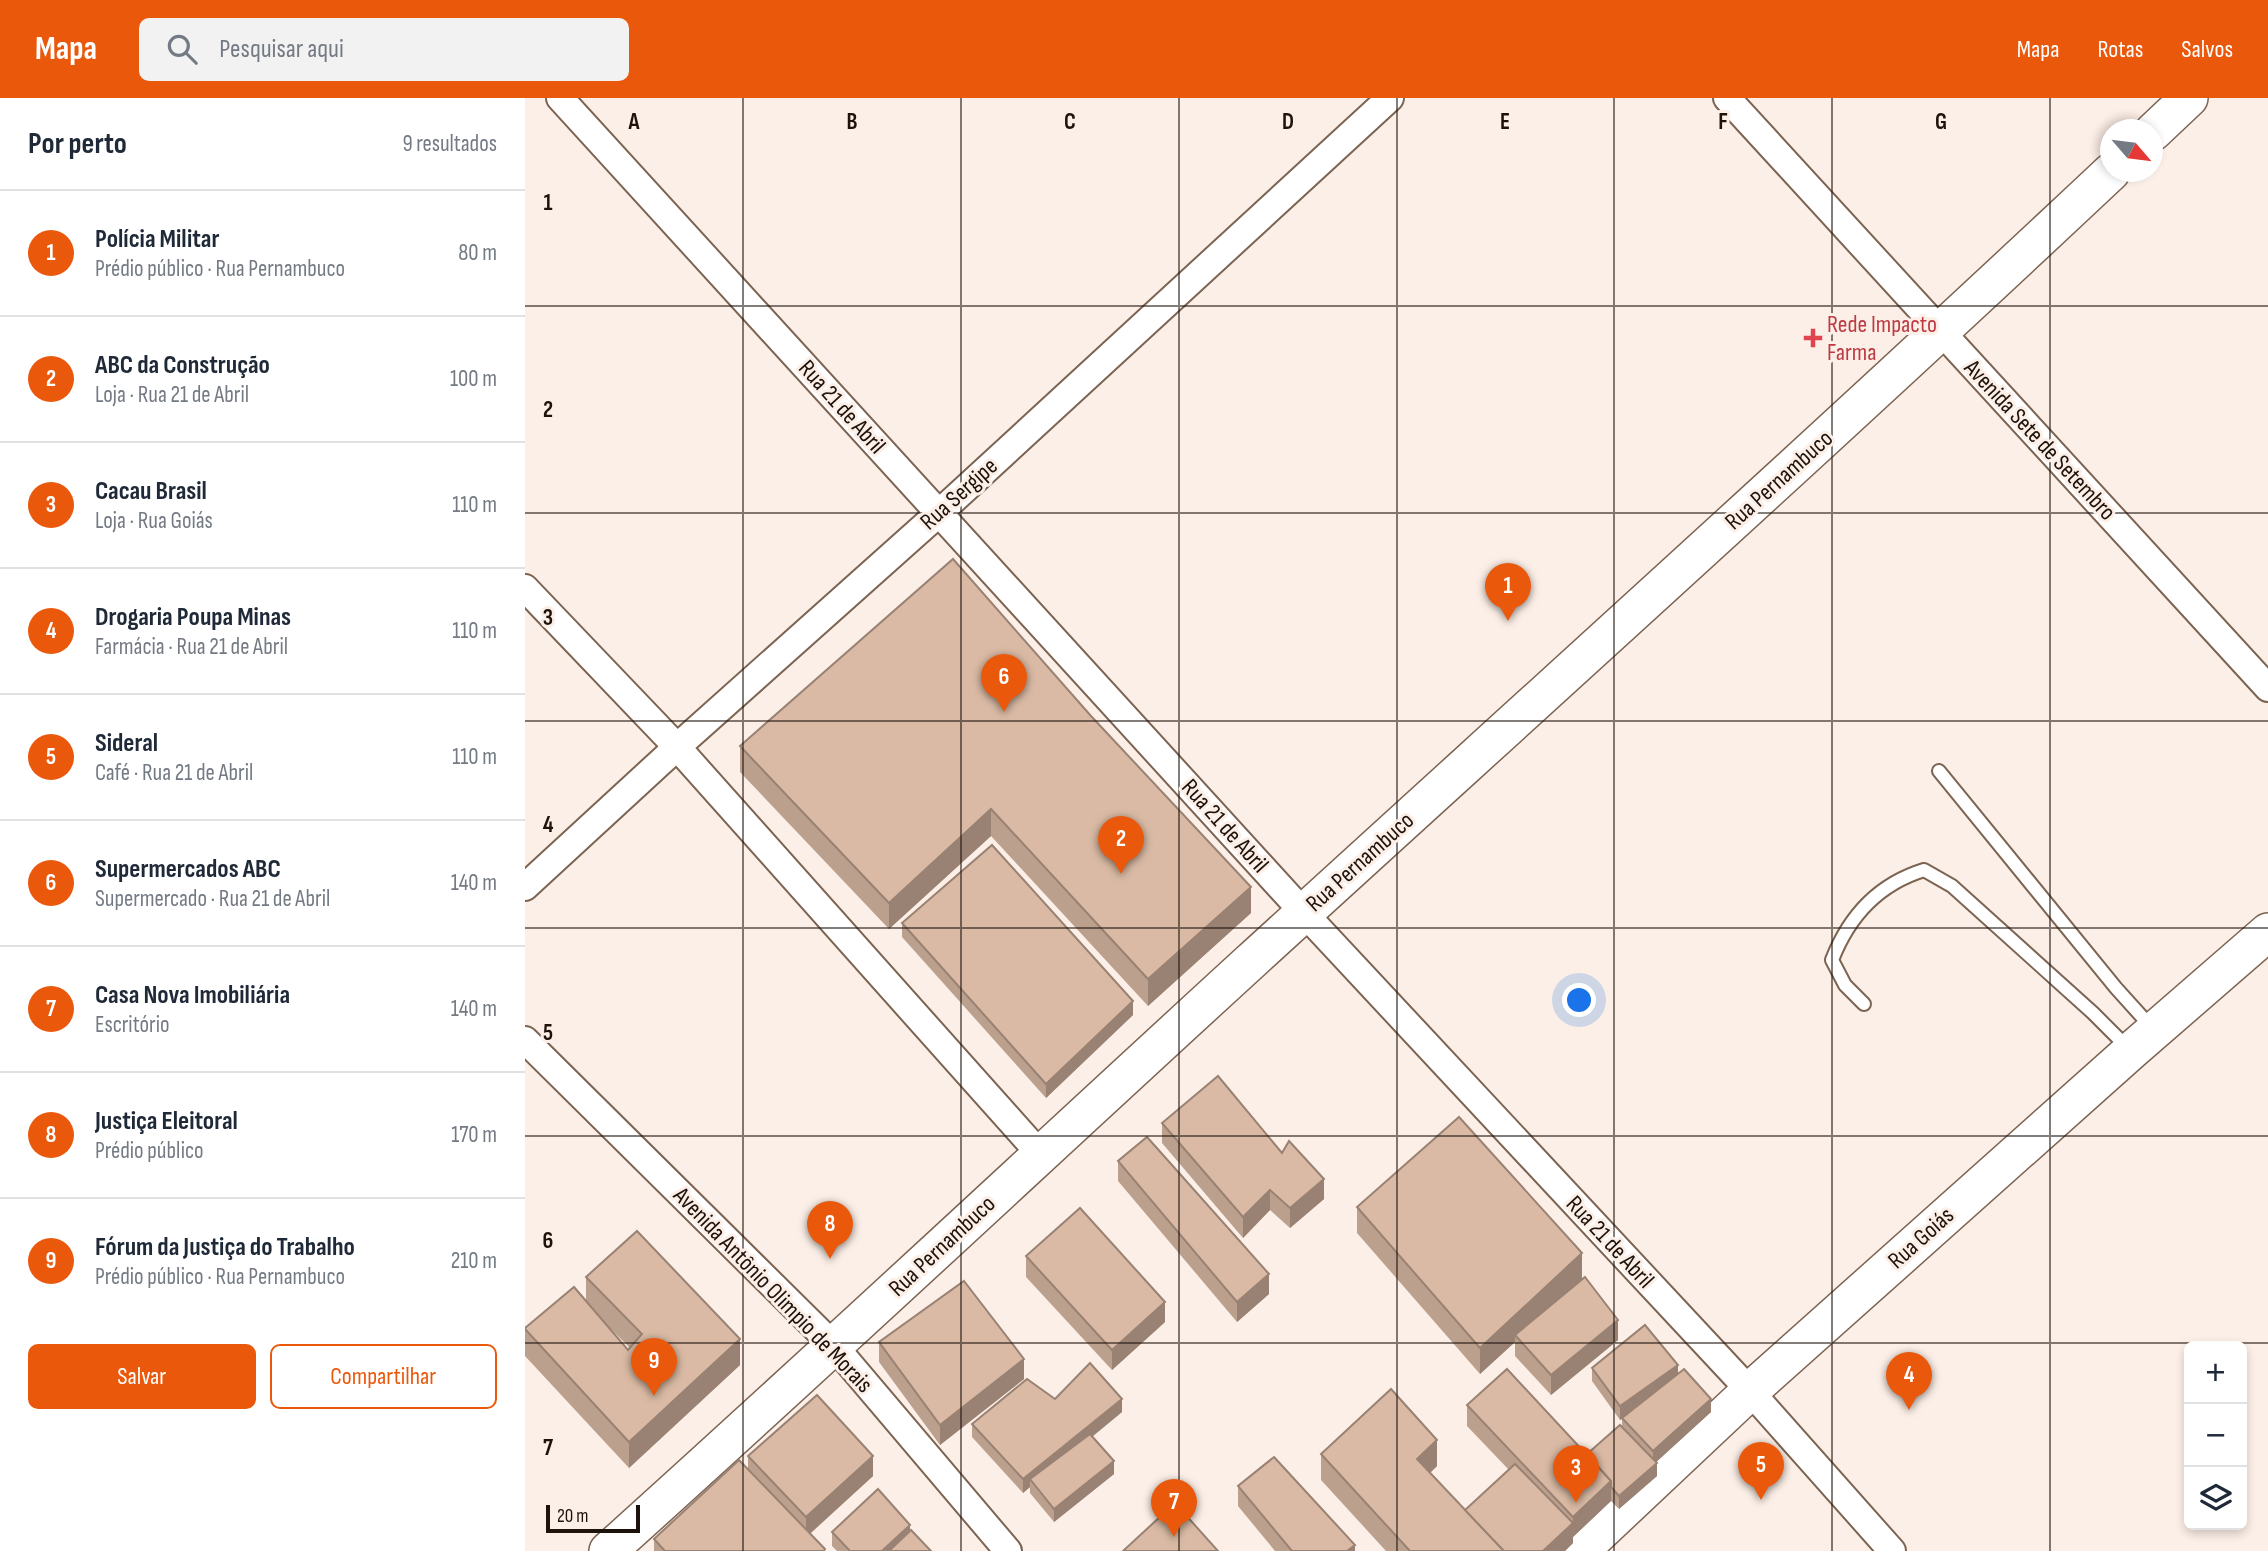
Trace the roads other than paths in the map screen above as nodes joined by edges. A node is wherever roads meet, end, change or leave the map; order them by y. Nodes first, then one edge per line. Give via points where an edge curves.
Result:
1 (561, 98) edge
2 (1390, 98) edge
3 (1727, 98) edge
4 (2189, 98) edge
5 (2163, 123) edge
6 (2100, 182) edge
7 (1941, 332) junction
8 (939, 513) junction
9 (525, 588) edge
10 (2268, 688) edge
11 (677, 747) junction
12 (1939, 771) dead end
13 (525, 887) edge
14 (1304, 913) junction
15 (2268, 932) edge
16 (1864, 1004) dead end
17 (525, 1040) edge
18 (2143, 1041) junction
19 (1040, 1154) junction
20 (835, 1347) junction
21 (1750, 1391) junction
22 (608, 1551) edge
23 (1008, 1551) edge
24 (1580, 1551) edge
25 (1892, 1551) edge

1 - 8 street, Rua 21 de Abril
2 - 8 street, Rua Sergipe
3 - 7 street, Avenida Sete de Setembro
4 - 5 main road
6 - 7 main road, Rua Pernambuco
7 - 10 street, Avenida Sete de Setembro
7 - 14 main road, Rua Pernambuco
8 - 11 street, Rua Sergipe
8 - 14 street, Rua 21 de Abril
9 - 11 street
11 - 13 street, Rua Sergipe
11 - 19 street
12 - 18 lane via 2116,988
14 - 19 main road, Rua Pernambuco
14 - 21 street, Rua 21 de Abril
15 - 18 main road, Rua Goiás
16 - 18 lane via 1845,985 1832,960 1841,936 1859,910 1902,877 1924,870 1952,886 2093,1013
17 - 20 street, Avenida Antônio Olimpio de Morais
18 - 21 main road, Rua Goiás
19 - 20 main road, Rua Pernambuco
20 - 22 main road, Rua Pernambuco
20 - 23 street, Avenida Antônio Olimpio de Morais
21 - 24 main road, Rua Goiás
21 - 25 street, Rua 21 de Abril

